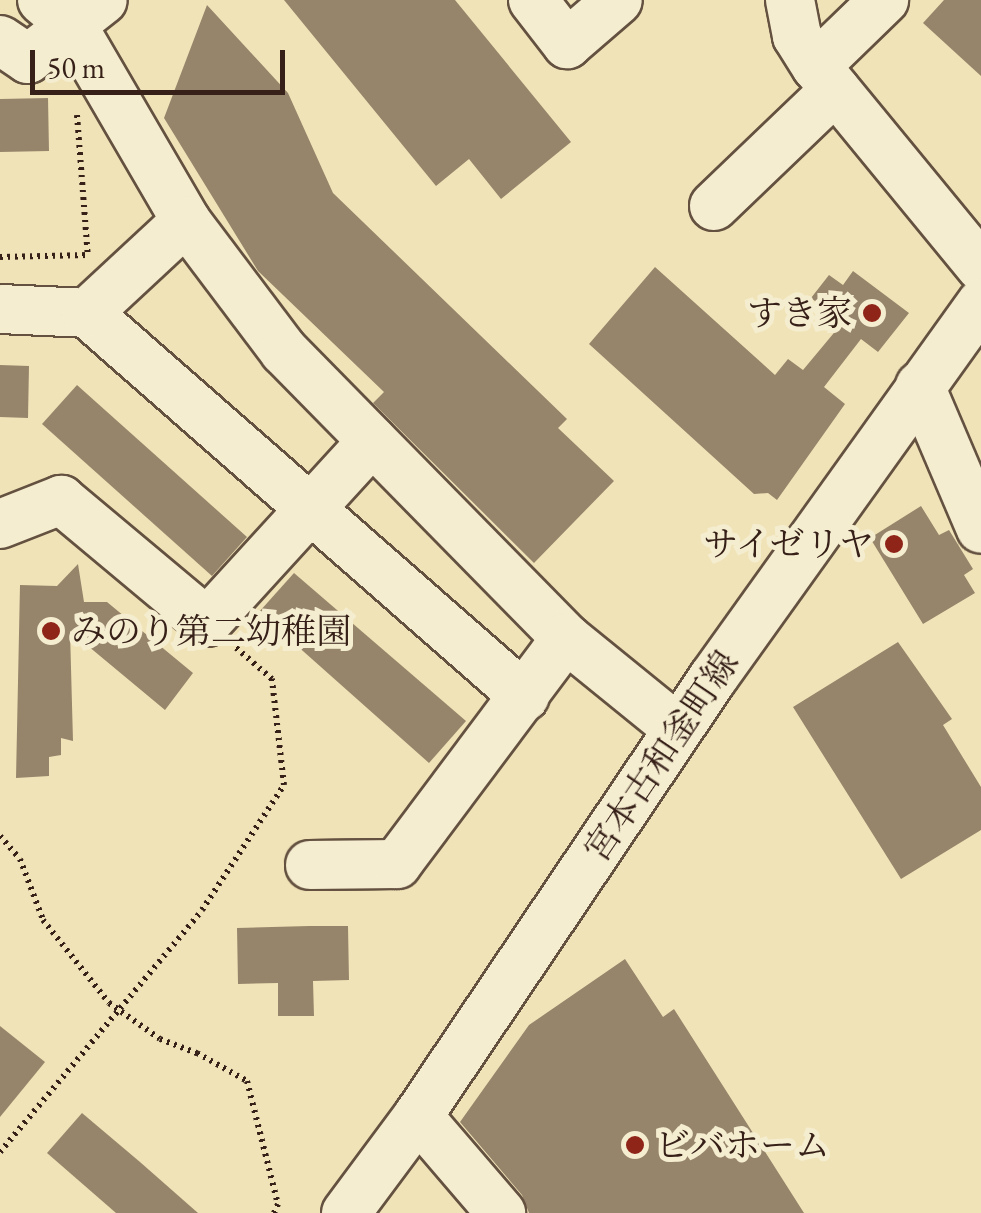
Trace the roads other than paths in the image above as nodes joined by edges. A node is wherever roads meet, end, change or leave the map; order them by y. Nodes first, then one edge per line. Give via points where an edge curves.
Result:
1 (533, 0) edge
2 (618, 0) edge
3 (790, 0) edge
4 (884, 0) edge
5 (72, 8) edge
6 (0, 40) edge
7 (825, 78) junction
8 (714, 206) dead end
9 (186, 222) junction
10 (981, 267) edge
11 (981, 303) edge
12 (0, 309) edge
13 (87, 313) junction
14 (920, 386) junction
15 (372, 441) junction
16 (309, 507) junction
17 (0, 524) edge
18 (981, 529) edge
19 (566, 638) junction
20 (525, 697) junction
21 (678, 729) junction
22 (310, 865) dead end
23 (418, 1116) junction
24 (346, 1213) edge
25 (502, 1213) edge

1 - 2 street via 567,44
3 - 7 street via 796,36
4 - 7 street
5 - 6 street via 28,59
5 - 9 street
7 - 8 street
7 - 10 street
9 - 13 street
9 - 15 street via 284,351
11 - 14 street, 宮本古和釜町線
12 - 13 street
13 - 16 street
14 - 18 street
14 - 21 street, 宮本古和釜町線
15 - 16 street
15 - 19 street
16 - 17 street via 206,622 62,500
16 - 20 street
19 - 20 street
19 - 21 street
20 - 22 street via 397,864
21 - 23 street, 宮本古和釜町線
23 - 24 street, 宮本古和釜町線
23 - 25 street

